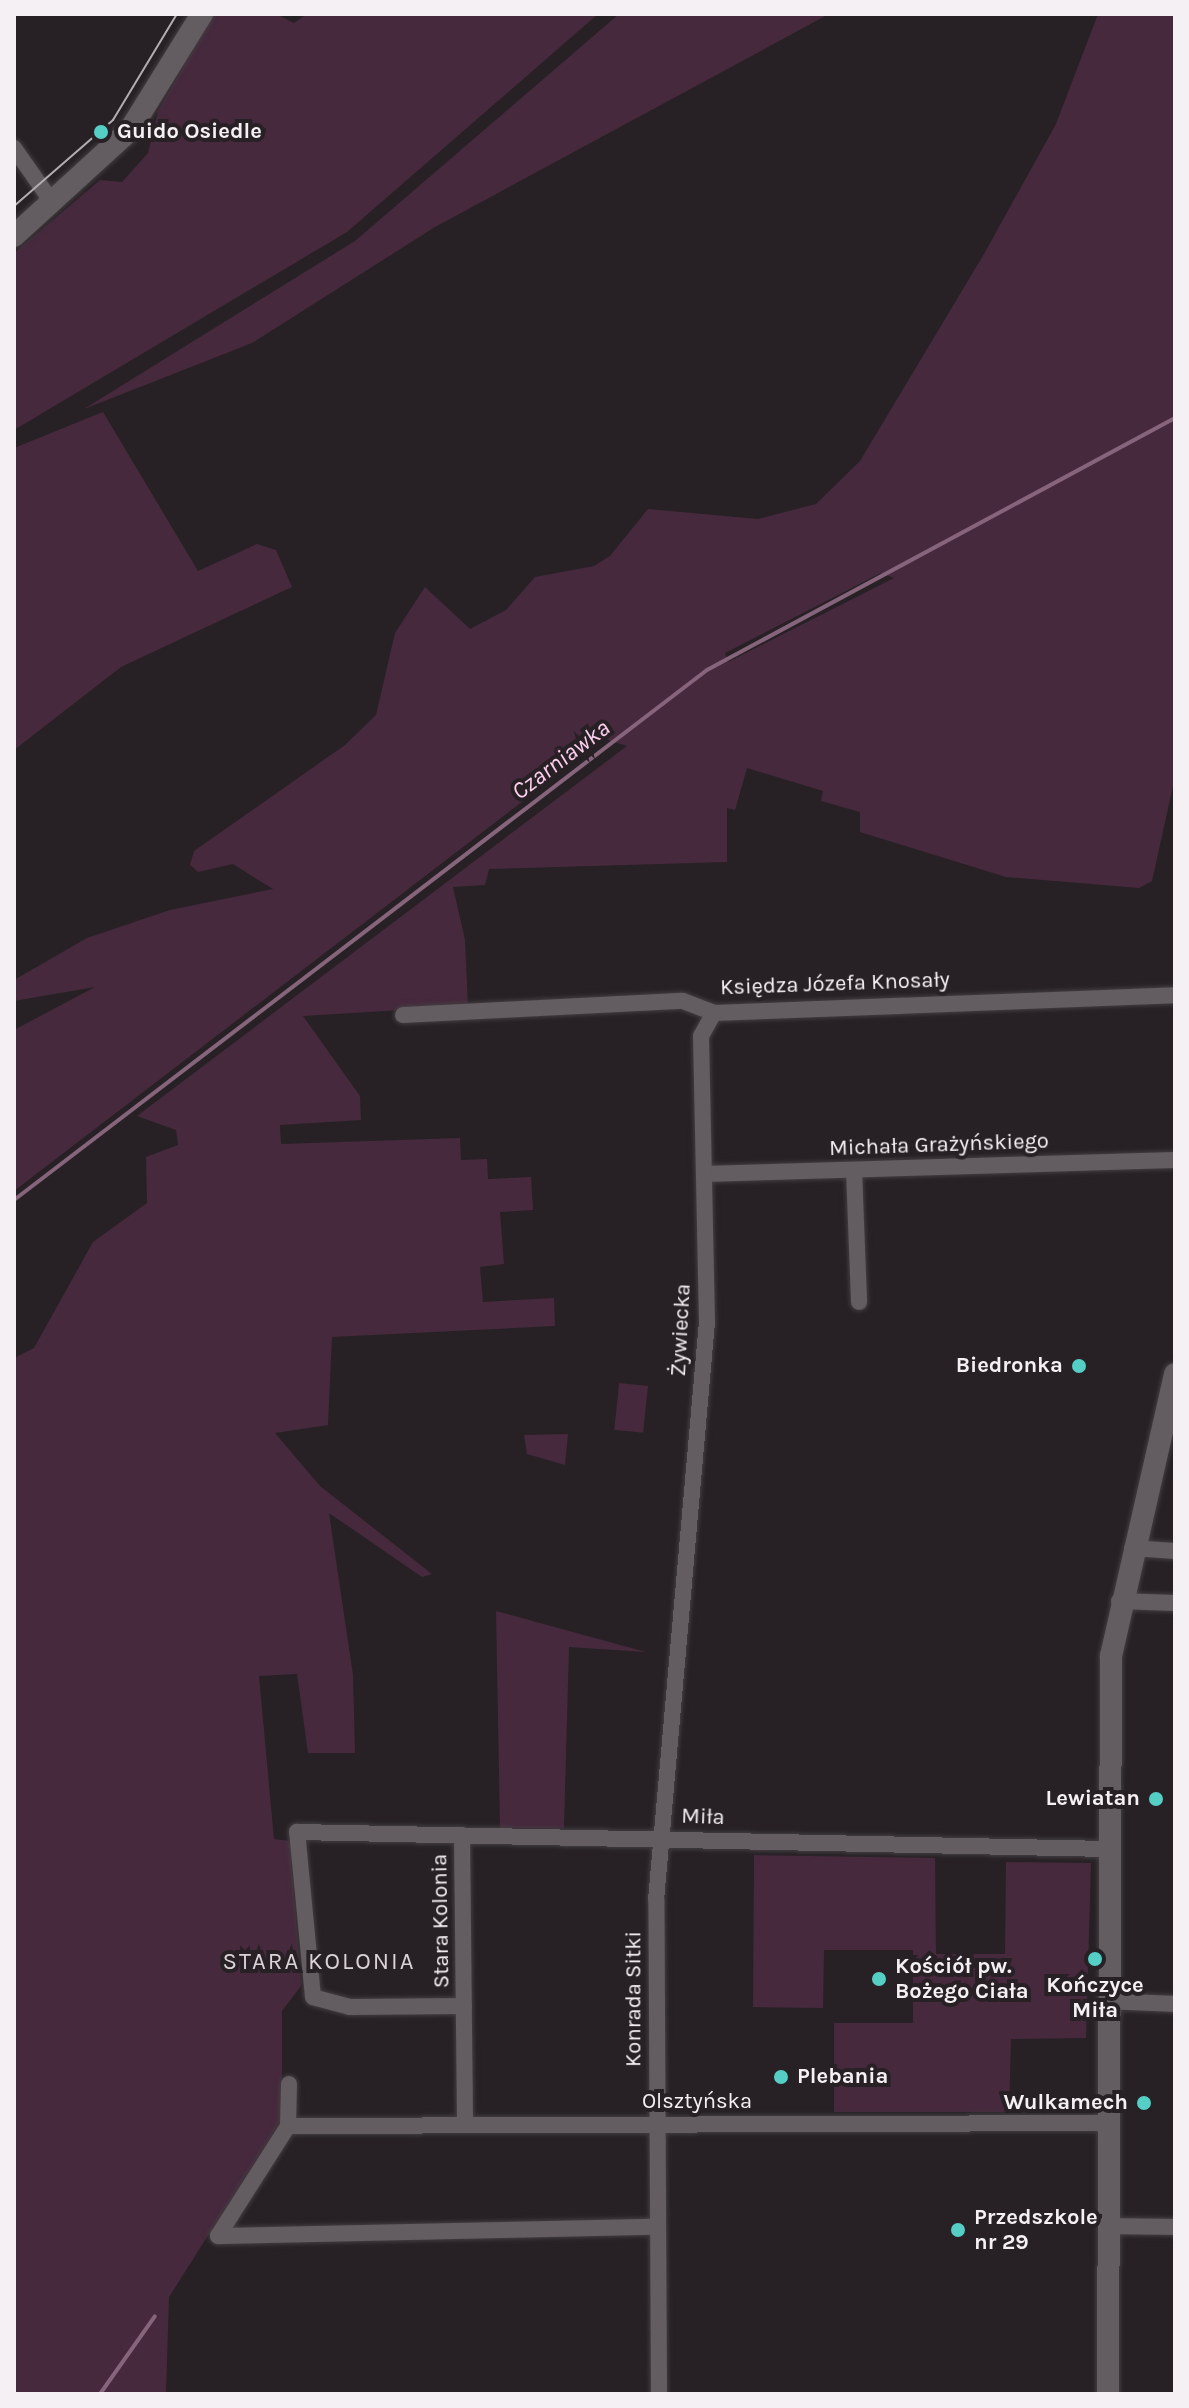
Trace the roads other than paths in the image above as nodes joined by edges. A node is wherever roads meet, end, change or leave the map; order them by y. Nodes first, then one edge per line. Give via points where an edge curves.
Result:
1 (202, 14) edge
2 (14, 148) edge
3 (52, 202) junction
4 (14, 236) edge
5 (1175, 995) edge
6 (714, 1013) junction
7 (403, 1015) dead end
8 (1175, 1160) edge
9 (854, 1170) junction
10 (704, 1174) junction
11 (859, 1302) dead end
12 (1175, 1374) edge
13 (1132, 1548) junction
14 (1175, 1551) edge
15 (1119, 1601) junction
16 (1175, 1603) edge
17 (675, 1652) joint
18 (297, 1832) joint
19 (462, 1835) junction
20 (659, 1837) junction
21 (1109, 1849) junction
22 (1106, 2001) junction
23 (1175, 2004) edge
24 (464, 2006) junction
25 (289, 2084) dead end
26 (1106, 2123) junction
27 (657, 2124) junction
28 (465, 2125) junction
29 (288, 2126) junction
30 (1106, 2226) junction
31 (658, 2227) junction
32 (1175, 2227) edge
33 (659, 2394) edge
34 (1108, 2394) edge

1 - 3 main road via 130,130
2 - 3 street
3 - 4 main road
5 - 6 street, Księdza Józefa Knosały
6 - 7 street, Księdza Józefa Knosały via 683,1001
6 - 10 street, Żywiecka via 701,1036
8 - 9 street, Michała Grażyńskiego
9 - 10 street, Michała Grażyńskiego
9 - 11 street
10 - 17 street, Żywiecka via 707,1322
12 - 13 main road
13 - 14 street
13 - 15 main road
15 - 16 street
15 - 21 main road via 1110,1672
17 - 20 street, Konrada Sitki
18 - 19 street, Miła
18 - 24 street, Stara Kolonia via 313,1997 350,2007
19 - 20 street, Miła
19 - 24 street, Stara Kolonia
20 - 21 street, Miła
20 - 27 street, Konrada Sitki
21 - 22 main road
22 - 23 street
22 - 26 main road
24 - 28 street, Stara Kolonia
25 - 29 street
26 - 27 street, Olsztyńska
26 - 30 main road
27 - 28 street, Olsztyńska
27 - 31 street, Konrada Sitki
28 - 29 street, Olsztyńska
29 - 31 street via 218,2236
30 - 32 street
30 - 34 main road
31 - 33 street, Konrada Sitki

